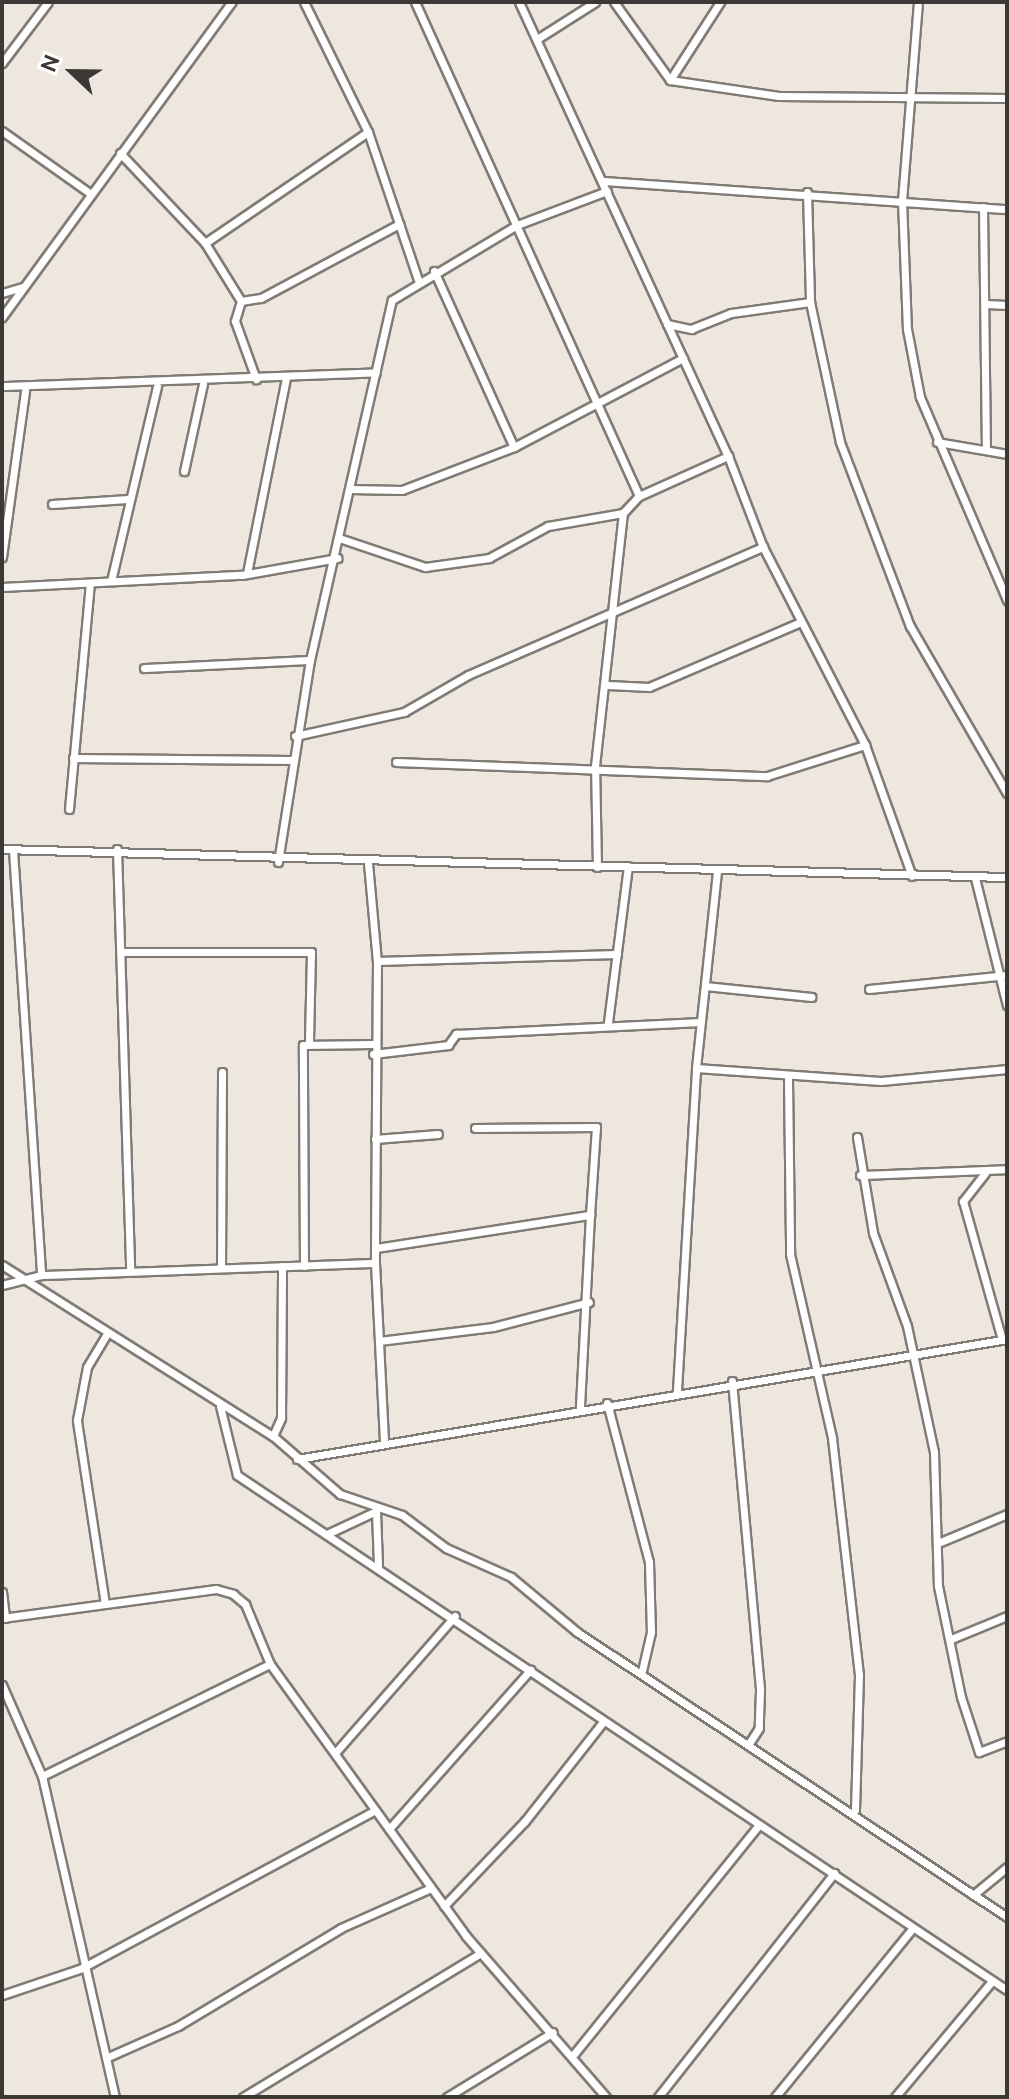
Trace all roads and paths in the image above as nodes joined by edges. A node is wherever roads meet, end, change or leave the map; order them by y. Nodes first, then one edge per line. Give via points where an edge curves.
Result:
1 (48, 2) edge
2 (232, 2) edge
3 (304, 2) edge
4 (415, 2) edge
5 (519, 2) edge
6 (595, 2) edge
7 (614, 2) edge
8 (720, 2) edge
9 (918, 2) edge
10 (537, 39) junction
11 (2, 63) edge
12 (670, 80) junction
13 (1007, 98) edge
14 (910, 102) junction
15 (2, 131) edge
16 (368, 132) junction
17 (120, 153) junction
18 (604, 181) junction
19 (607, 191) junction
20 (807, 192) junction
21 (91, 194) junction
22 (902, 200) junction
23 (983, 207) junction
24 (1007, 209) edge
25 (399, 224) junction
26 (517, 225) junction
27 (205, 243) junction
28 (434, 271) junction
29 (418, 280) junction
30 (24, 287) junction
31 (2, 293) edge
32 (241, 301) junction
33 (810, 302) junction
34 (986, 304) junction
35 (1007, 305) edge
36 (2, 317) edge
37 (667, 324) junction
38 (683, 358) junction
39 (376, 372) junction
40 (286, 377) junction
41 (256, 379) junction
42 (203, 384) junction
43 (2, 386) edge
44 (157, 386) junction
45 (25, 391) junction
46 (599, 408) junction
47 (937, 442) junction
48 (514, 447) junction
49 (986, 450) junction
50 (1007, 454) edge
51 (728, 456) junction
52 (184, 471) dead end
53 (350, 489) junction
54 (639, 496) junction
55 (128, 499) junction
56 (52, 504) dead end
57 (623, 513) junction
58 (342, 539) junction
59 (763, 547) junction
60 (2, 557) edge
61 (337, 558) junction
62 (247, 573) junction
63 (111, 581) junction
64 (90, 583) junction
65 (2, 587) edge
66 (1007, 600) edge
67 (615, 613) junction
68 (801, 622) junction
69 (310, 660) junction
70 (144, 668) dead end
71 (608, 685) junction
72 (295, 736) junction
73 (865, 745) junction
74 (73, 758) junction
75 (292, 760) junction
76 (396, 762) dead end
77 (595, 766) junction
78 (1007, 793) edge
79 (69, 809) dead end
80 (2, 849) edge
81 (117, 849) junction
82 (13, 850) junction
83 (278, 862) junction
84 (368, 863) junction
85 (628, 866) junction
86 (597, 867) junction
87 (717, 873) junction
88 (912, 876) junction
89 (1007, 877) edge
90 (975, 878) junction
91 (122, 952) junction
92 (617, 954) junction
93 (377, 961) junction
94 (1003, 975) edge
95 (705, 986) junction
96 (869, 989) dead end
97 (811, 997) dead end
98 (1007, 1005) edge
99 (608, 1022) junction
100 (701, 1022) junction
101 (309, 1042) junction
102 (373, 1044) junction
103 (373, 1054) junction
104 (696, 1068) junction
105 (1007, 1069) edge
106 (222, 1072) dead end
107 (788, 1079) junction
108 (475, 1128) dead end
109 (438, 1134) dead end
110 (857, 1137) dead end
111 (375, 1139) junction
112 (1007, 1169) edge
113 (985, 1173) junction
114 (860, 1175) junction
115 (590, 1215) junction
116 (376, 1248) junction
117 (375, 1263) junction
118 (2, 1265) edge
119 (282, 1266) junction
120 (304, 1266) junction
121 (221, 1268) junction
122 (130, 1270) junction
123 (41, 1275) junction
124 (23, 1277) junction
125 (2, 1285) edge
126 (589, 1302) junction
127 (106, 1335) junction
128 (1005, 1339) edge
129 (379, 1341) junction
130 (913, 1359) junction
131 (819, 1370) junction
132 (732, 1381) junction
133 (677, 1390) junction
134 (607, 1403) junction
135 (220, 1406) junction
136 (580, 1408) junction
137 (273, 1436) junction
138 (384, 1443) junction
139 (297, 1459) junction
140 (376, 1511) junction
141 (1007, 1514) edge
142 (327, 1534) junction
143 (938, 1543) junction
144 (378, 1566) junction
145 (2, 1592) edge
146 (105, 1604) junction
147 (455, 1616) junction
148 (1007, 1616) edge
149 (4, 1618) edge
150 (951, 1639) junction
151 (270, 1664) junction
152 (530, 1670) junction
153 (642, 1670) junction
154 (2, 1685) edge
155 (602, 1723) junction
156 (1007, 1741) edge
157 (750, 1742) junction
158 (335, 1753) junction
159 (42, 1776) junction
160 (375, 1810) junction
161 (855, 1810) junction
162 (757, 1827) junction
163 (389, 1829) junction
164 (1007, 1867) edge
165 (834, 1873) junction
166 (431, 1888) junction
167 (973, 1895) junction
168 (444, 1906) junction
169 (1007, 1917) edge
170 (913, 1928) junction
171 (481, 1953) junction
172 (82, 1968) junction
173 (992, 1981) junction
174 (1007, 1990) edge
175 (2, 1995) edge
176 (553, 2032) junction
177 (574, 2054) junction
178 (108, 2057) junction
179 (115, 2097) edge
180 (243, 2097) edge
181 (447, 2097) edge
182 (606, 2097) edge
183 (658, 2097) edge
184 (775, 2097) edge
185 (895, 2097) edge

1 - 11 street
2 - 17 street
3 - 16 street
4 - 26 street
5 - 10 street
6 - 10 street
7 - 12 street
8 - 12 street
9 - 14 street
10 - 18 street
12 - 14 street via 720,91
13 - 14 street
14 - 22 street
15 - 21 street
16 - 25 street
16 - 27 street
17 - 21 street
17 - 27 street
18 - 19 street
18 - 20 street
19 - 26 street
19 - 37 street
20 - 22 street
20 - 33 street
21 - 30 street
22 - 23 street
22 - 47 street via 907,329
23 - 24 street
23 - 34 street
25 - 29 street
25 - 32 street via 261,298
26 - 28 street
26 - 46 street
27 - 32 street
28 - 29 street
28 - 48 street
29 - 39 street via 392,300
30 - 31 street
30 - 36 street
32 - 41 street via 235,321
33 - 37 street via 731,313 691,329
33 - 78 street via 840,442 890,578
34 - 35 street
34 - 49 street
37 - 38 street
38 - 46 street
38 - 51 street
39 - 40 street
39 - 53 street
40 - 41 street
40 - 62 street
41 - 42 street
42 - 44 street
42 - 52 street
43 - 45 street
44 - 45 street
44 - 55 street
45 - 60 street
46 - 48 street
46 - 54 street
47 - 49 street
47 - 66 street
48 - 53 street via 402,490
49 - 50 street
51 - 54 street
51 - 59 street
53 - 58 street
54 - 57 street
55 - 56 street
55 - 63 street
57 - 58 street via 548,526 489,558 440,567
57 - 67 street
58 - 61 street
59 - 67 street
59 - 68 street
61 - 62 street
61 - 69 street
62 - 63 street
63 - 64 street
64 - 65 street
64 - 74 street
67 - 71 street
67 - 72 street via 468,675 404,712
68 - 71 street via 656,684
68 - 73 street
69 - 70 street
69 - 72 street
71 - 77 street
72 - 75 street
73 - 77 street via 767,776
73 - 88 street
74 - 75 street
74 - 79 street
75 - 83 street
76 - 77 street
77 - 86 street
80 - 82 street
81 - 82 street
81 - 83 street
81 - 91 street
82 - 123 street
83 - 84 street
84 - 86 street
84 - 93 street
85 - 86 street
85 - 87 street
85 - 92 street
87 - 88 street
87 - 95 street
88 - 90 street
89 - 90 street
90 - 94 street
91 - 101 street via 311,952
91 - 122 street
92 - 93 street
92 - 99 street
93 - 102 street
94 - 96 street
94 - 98 street
95 - 97 street
95 - 100 street
99 - 100 street
99 - 103 street via 456,1034 448,1045
100 - 104 street
101 - 102 street
101 - 120 street via 303,1045
102 - 103 street
103 - 111 street
104 - 107 street
104 - 133 street
105 - 107 street via 881,1081
106 - 121 street
107 - 131 street via 790,1254
108 - 115 street via 596,1127
109 - 111 street
110 - 114 street
111 - 116 street
112 - 113 street
113 - 114 street
113 - 128 street via 963,1201
114 - 130 street
115 - 116 street
115 - 126 street
116 - 117 street
117 - 120 street
117 - 129 street
118 - 124 street
119 - 120 street
119 - 121 street
119 - 137 street via 281,1418
121 - 122 street
122 - 123 street
123 - 124 street
124 - 125 street
124 - 127 street
126 - 129 street via 493,1327
126 - 136 street
127 - 135 street
127 - 146 street via 87,1367 77,1420
128 - 130 street
129 - 138 street
130 - 131 street
130 - 143 street via 934,1452
131 - 132 street
131 - 161 street via 859,1675
132 - 133 street
132 - 157 street via 760,1690 759,1728
133 - 134 street
134 - 136 street
134 - 153 street via 649,1562 651,1632
135 - 137 street
135 - 142 street via 237,1475
136 - 138 street
137 - 139 street
138 - 139 street
139 - 140 street
140 - 142 street
140 - 144 street
140 - 153 street via 402,1515 446,1548 511,1577 577,1632
141 - 143 street
142 - 144 street
143 - 150 street via 938,1586
144 - 147 street
145 - 149 street
146 - 149 street
146 - 151 street via 216,1589 233,1594
147 - 152 street
147 - 158 street
148 - 150 street
150 - 156 street via 977,1750
151 - 158 street
151 - 159 street
152 - 155 street
152 - 163 street
153 - 157 street
154 - 159 street
155 - 162 street
155 - 168 street via 525,1821
157 - 161 street
158 - 160 street
159 - 172 street
160 - 163 street
160 - 172 street
161 - 167 street
162 - 165 street
162 - 177 street
163 - 166 street
164 - 167 street
165 - 170 street
165 - 183 street
166 - 168 street
166 - 178 street via 341,1928 178,2026
167 - 169 street
168 - 171 street
170 - 173 street
170 - 184 street
171 - 176 street
171 - 180 street
172 - 175 street
172 - 178 street
173 - 174 street
173 - 185 street
176 - 177 street
176 - 181 street
177 - 182 street
178 - 179 street

